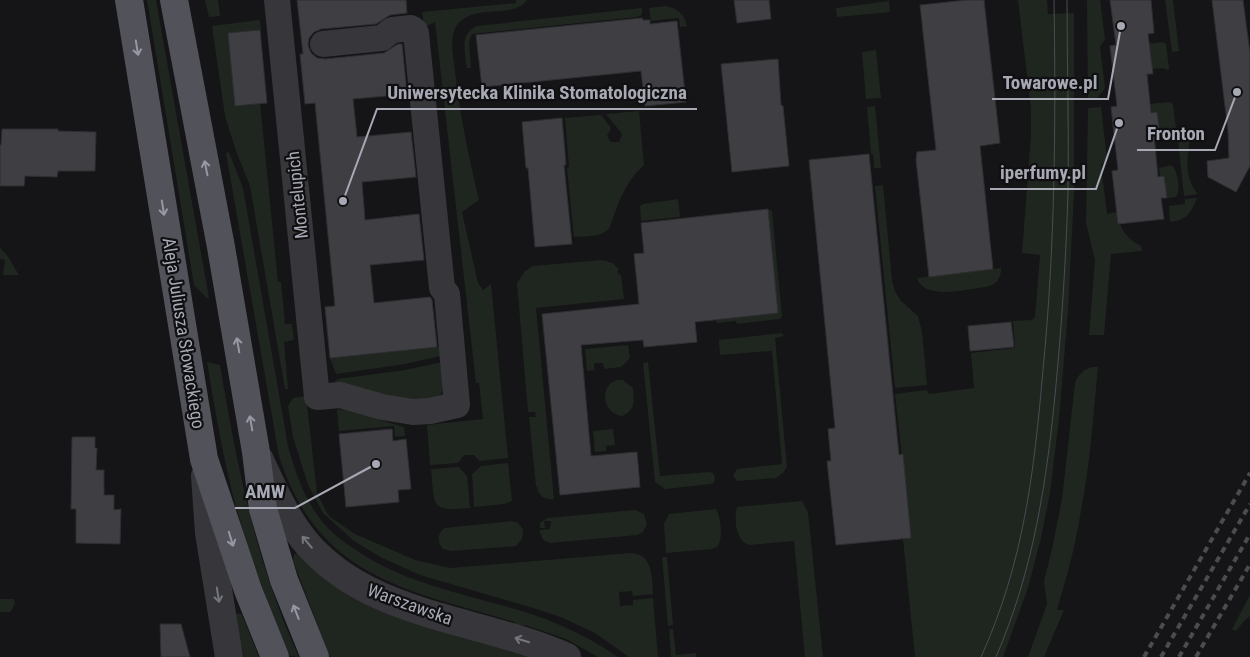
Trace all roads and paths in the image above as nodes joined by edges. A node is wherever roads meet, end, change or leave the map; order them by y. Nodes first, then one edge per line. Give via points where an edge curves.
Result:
1 (129, 0) edge
2 (174, 0) edge
3 (277, 0) edge
4 (324, 44) dead end
5 (256, 452) junction
6 (204, 459) junction
7 (229, 657) edge
8 (275, 657) edge
9 (315, 657) edge
10 (567, 657) edge

1 -> 6 main road, Aleja Juliusza Słowackiego
5 -> 2 main road
3 - 4 street, Montelupich via 317,397 340,395 413,412 457,405 415,31 411,28 392,30 382,38
9 -> 5 main road via 292,604 270,534 263,509
10 -> 5 street, Warszawska via 393,601 342,575 314,551 288,518
6 -> 7 street via 209,533
6 -> 8 main road, Aleja Juliusza Słowackiego via 245,581

